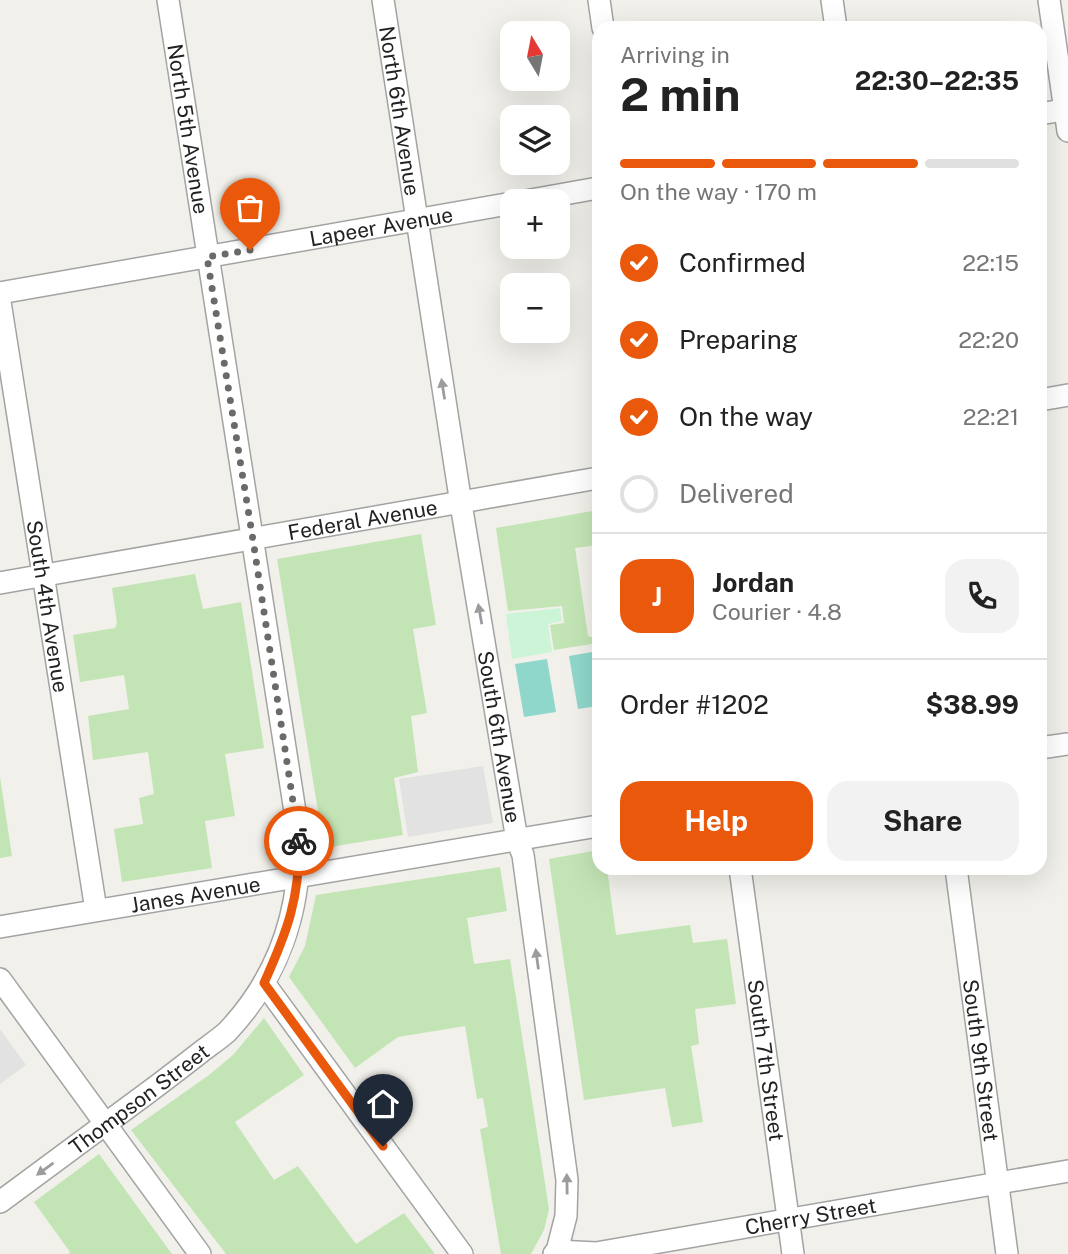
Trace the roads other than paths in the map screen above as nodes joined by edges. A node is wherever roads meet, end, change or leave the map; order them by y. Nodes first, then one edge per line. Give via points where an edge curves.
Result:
1 (168, 0) edge
2 (383, 0) edge
3 (598, 0) edge
4 (832, 0) edge
5 (1049, 0) edge
6 (602, 21) edge
7 (835, 21) edge
8 (1047, 115) edge
9 (1067, 117) edge
10 (592, 189) edge
11 (570, 193) edge
12 (500, 205) edge
13 (416, 220) junction
14 (207, 257) junction
15 (0, 292) edge
16 (0, 302) edge
17 (1068, 395) edge
18 (1047, 399) edge
19 (592, 479) edge
20 (461, 504) junction
21 (253, 540) junction
22 (43, 575) junction
23 (0, 583) edge
24 (1068, 744) edge
25 (1047, 747) edge
26 (592, 827) edge
27 (517, 840) junction
28 (741, 875) edge
29 (957, 875) edge
30 (298, 877) junction
31 (96, 910) junction
32 (0, 927) edge
33 (0, 979) edge
34 (264, 983) junction
35 (105, 1125) junction
36 (1068, 1171) edge
37 (997, 1183) junction
38 (0, 1202) edge
39 (788, 1219) junction
40 (556, 1253) edge
41 (200, 1254) edge
42 (462, 1254) edge
43 (793, 1254) edge
44 (1007, 1254) edge

1 - 14 street, North 5th Avenue
2 - 13 street, North 6th Avenue
3 - 6 street
4 - 7 street
5 - 9 street
8 - 9 street
10 - 11 street
12 - 13 street, Lapeer Avenue
13 - 14 street, Lapeer Avenue
20 -> 13 street, South 6th Avenue
14 - 15 street, Lapeer Avenue
14 - 21 street, North 5th Avenue
16 - 22 street, South 4th Avenue
17 - 18 street
19 - 20 street, Federal Avenue
20 - 21 street, Federal Avenue
27 -> 20 street, South 6th Avenue
21 - 22 street, Federal Avenue
21 - 30 street, Thompson Street via 299,837
22 - 23 street, Federal Avenue
22 - 31 street, South 4th Avenue
24 - 25 street
26 - 27 street, Janes Avenue
27 - 30 street, Janes Avenue
40 -> 27 street, South 6th Avenue via 566,1216 567,1181 523,855
28 - 39 street, South 7th Street
29 - 37 street, South 9th Street
30 - 31 street, Janes Avenue
30 - 34 street, Thompson Street via 283,942
31 - 32 street, Janes Avenue
33 - 35 street
34 - 35 street, Thompson Street via 225,1034
34 - 42 street
35 -> 38 street, Thompson Street
35 - 41 street
36 - 37 street, Cherry Street
37 - 39 street, Cherry Street
37 - 44 street, South 9th Street
39 - 40 street, Cherry Street via 596,1253
39 - 43 street, South 7th Street

